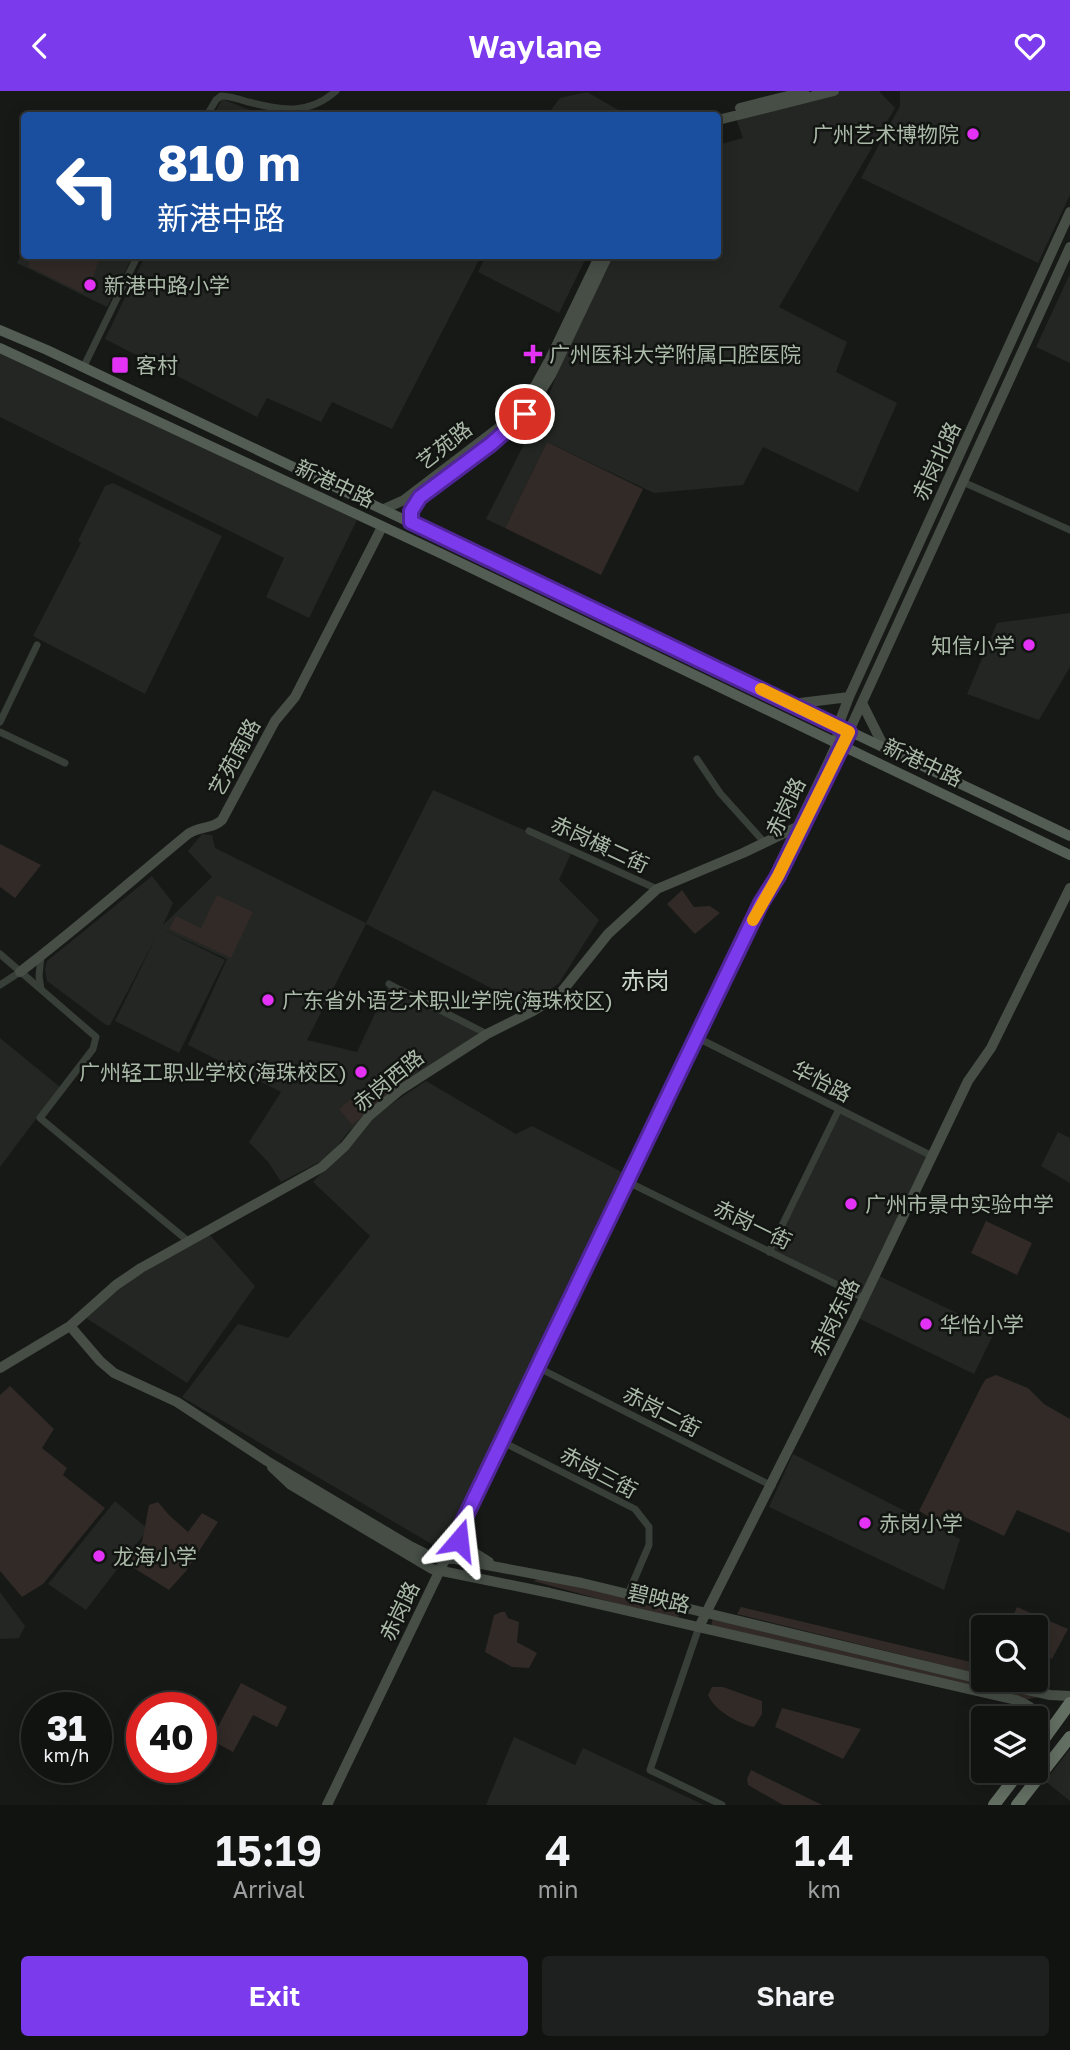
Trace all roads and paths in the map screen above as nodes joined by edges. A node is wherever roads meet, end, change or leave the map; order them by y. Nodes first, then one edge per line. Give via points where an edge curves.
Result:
1 (343, 91) edge
2 (807, 91) edge
3 (834, 91) edge
4 (335, 93) edge
5 (209, 112) edge
6 (721, 112) edge
7 (721, 119) edge
8 (1070, 212) edge
9 (1070, 247) edge
10 (136, 259) edge
11 (598, 259) edge
12 (606, 259) edge
13 (0, 330) edge
14 (0, 348) edge
15 (83, 368) junction
16 (963, 482) junction
17 (384, 509) junction
18 (411, 522) junction
19 (383, 527) junction
20 (1070, 530) edge
21 (37, 645) dead end
22 (849, 697) junction
23 (862, 703) junction
24 (792, 704) junction
25 (0, 722) edge
26 (838, 726) junction
27 (0, 732) edge
28 (849, 732) junction
29 (840, 744) junction
30 (884, 748) junction
31 (697, 759) dead end
32 (65, 763) dead end
33 (797, 827) junction
34 (529, 831) dead end
35 (1070, 836) edge
36 (764, 842) junction
37 (1070, 855) edge
38 (1070, 888) edge
39 (657, 889) junction
40 (761, 903) junction
41 (0, 954) edge
42 (41, 955) junction
43 (20, 972) junction
44 (389, 984) dead end
45 (0, 985) edge
46 (41, 989) junction
47 (486, 1034) junction
48 (696, 1037) junction
49 (839, 1109) junction
50 (933, 1156) junction
51 (626, 1181) junction
52 (188, 1241) junction
53 (769, 1252) junction
54 (864, 1298) junction
55 (70, 1326) junction
56 (537, 1367) junction
57 (0, 1369) edge
58 (501, 1441) junction
59 (267, 1461) junction
60 (772, 1486) junction
61 (458, 1532) junction
62 (445, 1558) junction
63 (502, 1568) junction
64 (439, 1571) junction
65 (628, 1594) junction
66 (707, 1613) junction
67 (699, 1627) junction
68 (971, 1677) edge
69 (1037, 1692) edge
70 (1070, 1696) edge
71 (1070, 1703) edge
72 (1030, 1706) edge
73 (1048, 1734) edge
74 (1070, 1737) edge
75 (1010, 1783) edge
76 (327, 1805) edge
77 (722, 1805) edge
78 (993, 1805) edge
79 (1017, 1805) edge

1 - 4 street
2 - 6 street
3 - 7 street
4 - 5 street via 316,106 296,109 221,96
8 - 22 street, 赤岗北路
9 - 16 street, 赤岗北路
10 - 15 street
11 - 17 street, 艺苑路 via 541,377 522,406 404,500
12 - 18 street, 艺苑路 via 530,408 420,497 411,511
13 - 15 main road, 新港中路
14 - 19 main road, 新港中路
15 - 17 main road, 新港中路
16 - 20 street
16 - 23 street, 赤岗北路
17 - 18 main road, 新港中路
18 - 24 main road, 新港中路
19 - 29 main road, 新港中路
19 - 42 street, 艺苑南路 via 295,697 275,721 222,820 192,831
21 - 25 street
22 - 24 street
22 - 26 street, 赤岗北路
23 - 28 street, 赤岗北路
23 - 30 street
24 - 26 main road, 新港中路
26 - 28 main road, 新港中路
26 - 29 street, 赤岗路
27 - 32 street
28 - 29 street, 赤岗路
28 - 30 main road, 新港中路
29 - 33 street, 赤岗路
29 - 37 main road, 新港中路
29 - 40 street, 赤岗路
30 - 35 main road, 新港中路
31 - 36 street
33 - 36 street, 赤岗西路
33 - 40 street, 赤岗路
34 - 39 street, 赤岗横二街
36 - 39 street, 赤岗西路
38 - 50 street, 赤岗东路
39 - 47 street, 赤岗西路 via 608,934 559,995
40 - 48 street, 赤岗路
41 - 43 street
42 - 43 street, 艺苑南路
42 - 46 street
43 - 45 street
43 - 46 street
44 - 47 street
46 - 52 street via 95,1035 96,1041 40,1118
47 - 52 street, 赤岗西路 via 400,1090 322,1167
48 - 49 street, 华怡路
48 - 51 street, 赤岗路
49 - 50 street, 华怡路
49 - 53 street
50 - 54 street, 赤岗东路
51 - 53 street, 赤岗一街
51 - 56 street, 赤岗路
52 - 55 street, 赤岗西路 via 116,1285
53 - 54 street, 赤岗一街
54 - 60 street, 赤岗东路
55 - 57 street, 赤岗西路
55 - 59 street, 碧映路 via 114,1373 177,1402
56 - 58 street, 赤岗路
56 - 60 street, 赤岗二街
58 - 61 street, 赤岗路
58 - 65 street, 赤岗三街 via 635,1509 649,1527 649,1545
59 - 62 street, 碧映路 via 423,1554
59 - 64 street, 碧映路 via 291,1485
60 - 66 street, 赤岗东路
61 - 62 street, 赤岗路
61 - 63 street via 468,1551
62 - 63 street, 碧映路
62 - 64 street, 赤岗路
63 - 65 street, 碧映路
64 - 67 street, 碧映路
64 - 76 street, 赤岗路
65 - 66 street, 碧映路
66 - 67 street, 赤岗东路
66 - 68 street, 碧映路
67 - 72 street, 碧映路
67 - 77 street, 赤岗东路 via 650,1770
69 - 70 street, 碧映路
71 - 73 highway
74 - 79 highway
75 - 78 highway

